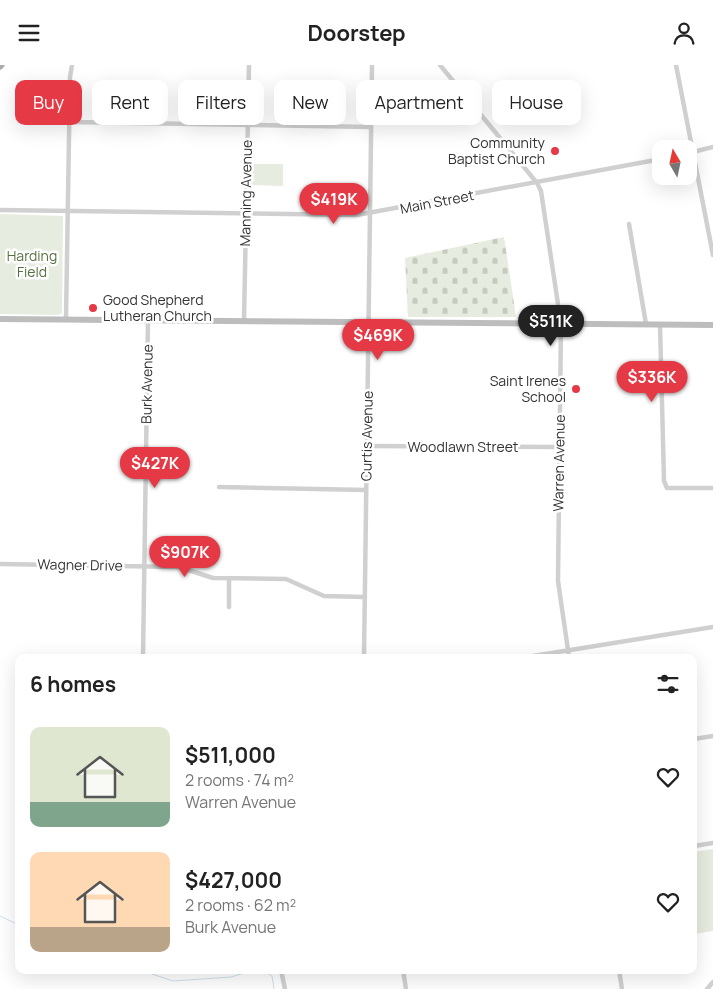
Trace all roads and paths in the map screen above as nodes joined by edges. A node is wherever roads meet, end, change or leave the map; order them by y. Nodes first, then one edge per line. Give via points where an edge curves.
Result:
1 (72, 65) edge
2 (249, 65) edge
3 (372, 65) edge
4 (440, 65) edge
5 (676, 65) edge
6 (71, 80) edge
7 (248, 80) edge
8 (82, 123) edge
9 (178, 124) edge
10 (69, 125) edge
11 (246, 125) joint
12 (371, 127) junction
13 (689, 140) edge
14 (713, 147) edge
15 (698, 150) edge
16 (652, 161) edge
17 (698, 180) edge
18 (537, 183) junction
19 (0, 210) edge
20 (68, 211) junction
21 (246, 214) junction
22 (370, 214) junction
23 (629, 225) dead end
24 (710, 227) edge
25 (713, 255) edge
26 (0, 318) edge
27 (66, 319) junction
28 (148, 320) junction
29 (244, 321) junction
30 (369, 323) junction
31 (561, 324) junction
32 (646, 324) junction
33 (660, 324) junction
34 (713, 325) edge
35 (367, 446) junction
36 (559, 447) junction
37 (219, 487) dead end
38 (713, 488) edge
39 (366, 490) junction
40 (0, 564) edge
41 (145, 567) junction
42 (229, 578) junction
43 (365, 597) junction
44 (229, 607) dead end
45 (713, 627) edge
46 (568, 651) junction
47 (143, 654) edge
48 (364, 654) edge
49 (548, 654) edge
50 (568, 654) edge
51 (713, 736) edge
52 (697, 739) edge
53 (713, 843) edge
54 (697, 846) edge
55 (282, 974) edge
56 (404, 974) edge
57 (620, 974) edge
58 (713, 982) edge
59 (284, 989) edge
60 (406, 989) edge
61 (622, 989) edge
62 (706, 989) edge

1 - 6 street
2 - 7 street, Manning Avenue
3 - 12 street, Curtis Avenue
4 - 18 street, Warren Avenue
5 - 13 street
8 - 9 street
10 - 20 street
11 - 12 street
11 - 21 street, Manning Avenue
12 - 22 street, Curtis Avenue
14 - 15 street
16 - 18 street, Main Street
17 - 24 street
18 - 22 street, Main Street
18 - 31 street, Warren Avenue via 541,191
19 - 20 street, Main Street
20 - 21 street, Main Street
20 - 27 street
21 - 22 street, Main Street
21 - 29 street, Manning Avenue
22 - 30 street, Curtis Avenue
23 - 32 street
24 - 25 street
26 - 27 main road
27 - 28 main road
28 - 29 main road
28 - 41 street, Burk Avenue
29 - 30 main road
30 - 31 main road
30 - 35 street, Curtis Avenue
31 - 32 main road
31 - 36 street, Warren Avenue
32 - 33 main road
33 - 34 main road
33 - 38 street via 664,481 667,487
35 - 36 street, Woodlawn Street
35 - 39 street, Curtis Avenue
36 - 46 street, Warren Avenue via 558,581
37 - 39 street
39 - 43 street, Curtis Avenue
40 - 41 street, Wagner Drive
41 - 42 street, Wagner Drive via 184,568 207,577
41 - 47 street, Burk Avenue
42 - 43 street, Wagner Drive via 286,579 324,596
42 - 44 street
43 - 48 street, Curtis Avenue
45 - 46 street
46 - 49 street
46 - 50 street, Warren Avenue
51 - 52 street
53 - 54 street
55 - 59 street
56 - 60 street
57 - 61 street
58 - 62 street

